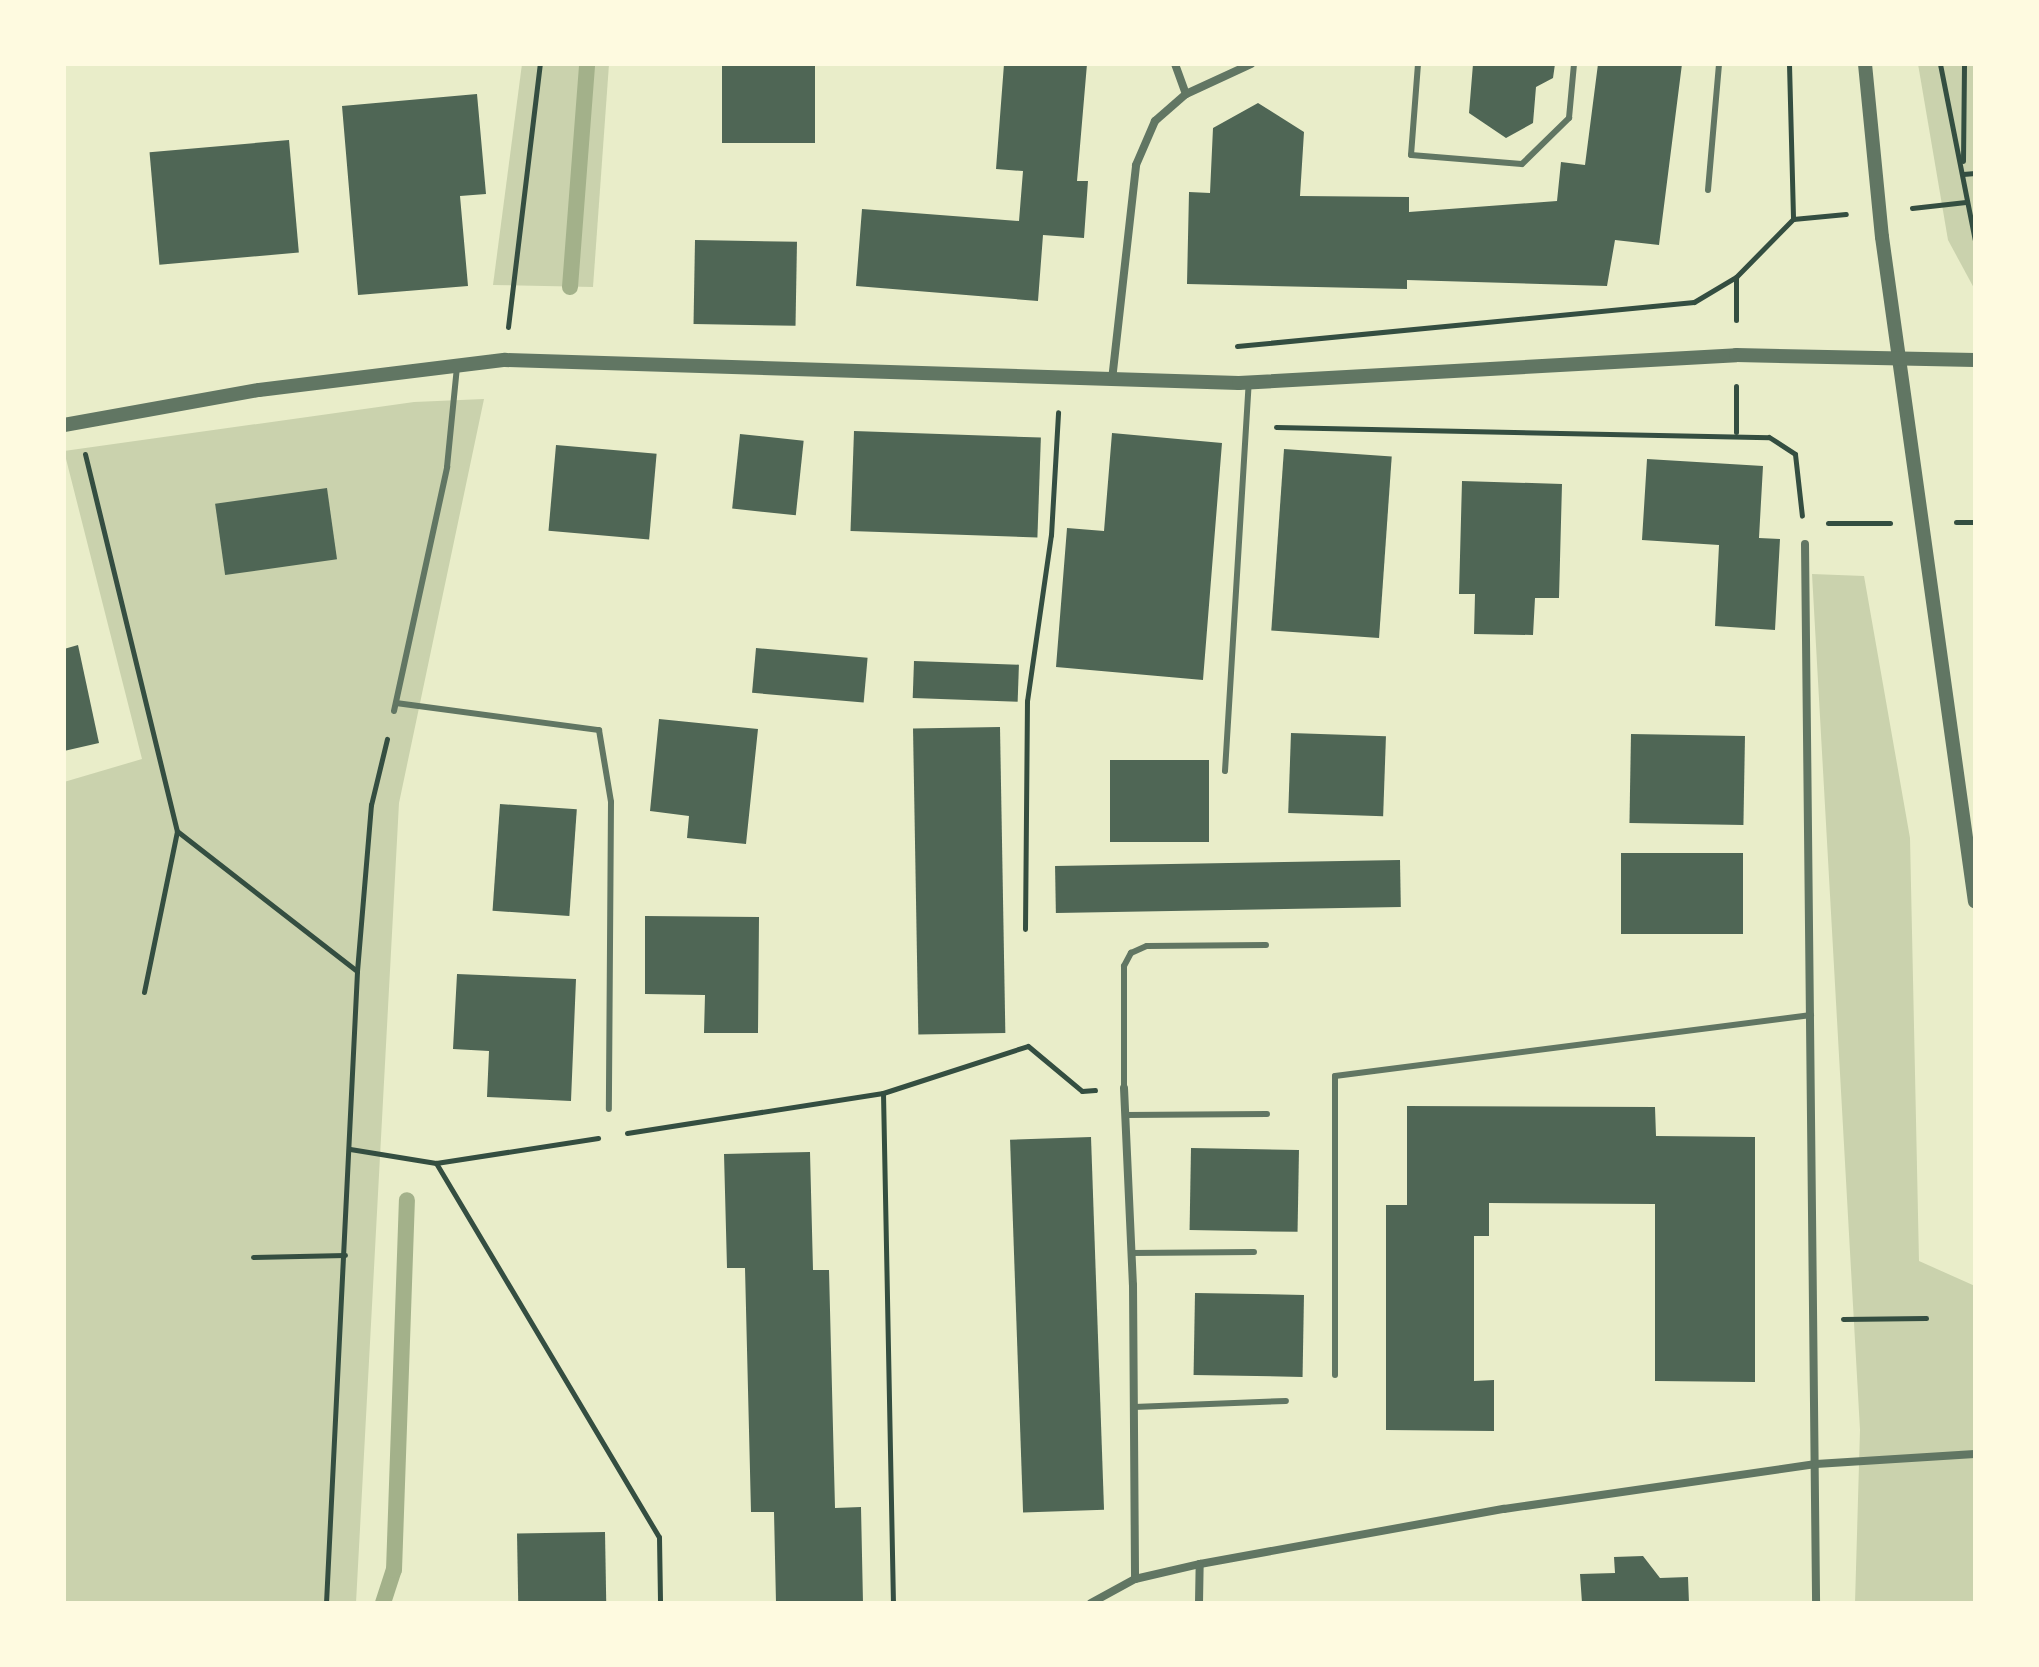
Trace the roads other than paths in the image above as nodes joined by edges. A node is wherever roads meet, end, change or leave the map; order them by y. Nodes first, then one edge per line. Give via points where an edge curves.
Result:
1 (1175, 64) edge
2 (1251, 64) edge
3 (1418, 64) edge
4 (1574, 64) edge
5 (1719, 64) edge
6 (1865, 64) edge
7 (1186, 94) junction
8 (1708, 190) dead end
9 (1900, 356) junction
10 (1975, 360) edge
11 (458, 363) junction
12 (1112, 380) junction
13 (1249, 382) junction
14 (64, 425) edge
15 (1805, 544) dead end
16 (1225, 771) dead end
17 (1975, 902) edge
18 (1266, 945) dead end
19 (1811, 1015) junction
20 (1124, 1088) joint
21 (609, 1109) dead end
22 (1267, 1114) dead end
23 (1125, 1115) junction
24 (1254, 1252) dead end
25 (1131, 1253) junction
26 (1335, 1375) dead end
27 (1286, 1401) dead end
28 (1134, 1407) junction
29 (1975, 1454) edge
30 (1816, 1464) junction
31 (1200, 1564) junction
32 (1135, 1579) junction
33 (1091, 1603) edge
34 (1199, 1603) edge
35 (1816, 1603) edge

1 - 7 street
2 - 7 street
3 - 4 lane via 1411,155 1522,164 1569,118
5 - 8 lane
6 - 9 street
7 - 12 street via 1155,121 1136,165
9 - 10 street
9 - 13 street via 1736,355
9 - 17 street
11 - 12 street via 505,360
11 - 14 street via 259,390
11 - 21 lane via 447,467 395,707 599,730 611,802
12 - 13 street
13 - 16 lane
15 - 19 street
18 - 20 lane via 1147,946 1131,953 1124,966
19 - 26 lane via 1335,1076
19 - 30 street
20 - 23 street
22 - 23 lane
23 - 25 street
24 - 25 lane
25 - 28 street
27 - 28 lane
28 - 32 street
29 - 30 street
30 - 31 street via 1504,1509
30 - 35 street
31 - 32 street
31 - 34 street
32 - 33 street

